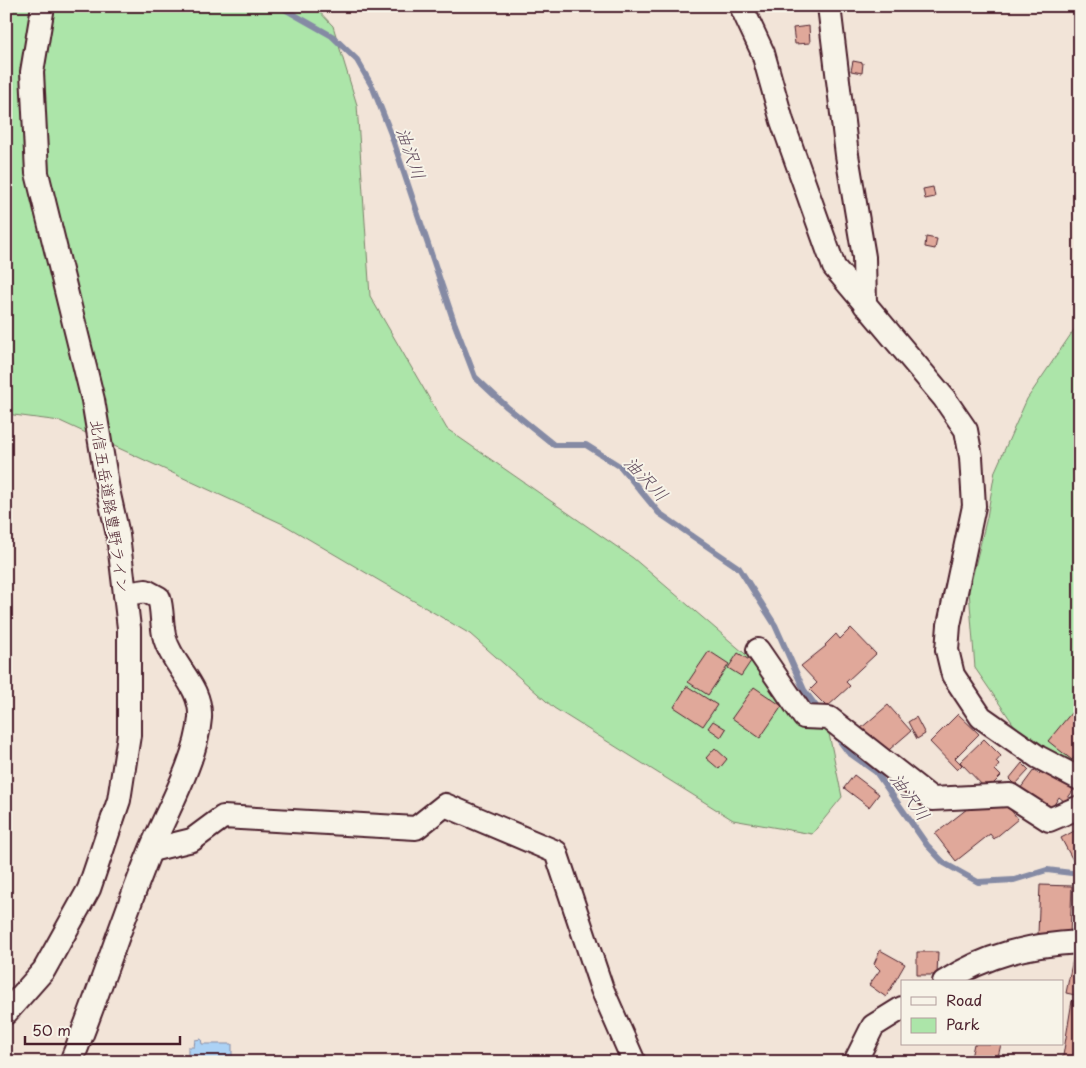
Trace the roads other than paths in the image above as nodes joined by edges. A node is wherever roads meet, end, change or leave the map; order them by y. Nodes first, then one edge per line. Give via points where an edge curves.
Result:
1 (43, 6) edge
2 (741, 6) edge
3 (829, 6) edge
4 (865, 305) junction
5 (125, 594) junction
6 (758, 650) dead end
7 (1080, 779) edge
8 (1080, 807) edge
9 (151, 850) junction
10 (1080, 942) edge
11 (947, 980) edge
12 (901, 1009) edge
13 (6, 1013) edge
14 (70, 1062) edge
15 (634, 1062) edge
16 (855, 1062) edge

1 - 5 street, 北信五岳道路豊野ライン via 32,72 37,172 93,400 118,534
2 - 4 street via 763,53 782,121 834,267
3 - 4 street via 864,257
4 - 7 street via 944,398 966,430 974,506 949,625 947,650 953,675 980,717 1038,757
5 - 9 street via 146,591 160,598 165,638 194,689 200,716 194,746
5 - 13 street, 北信五岳道路豊野ライン via 129,628 130,734 118,800 89,889 44,970
6 - 8 street via 804,717 829,718 932,799 1010,795 1049,820
9 - 14 street
9 - 15 street via 192,840 223,817 416,828 445,806 556,852 602,989
10 - 11 street via 1039,944 972,964
12 - 16 street via 873,1026

